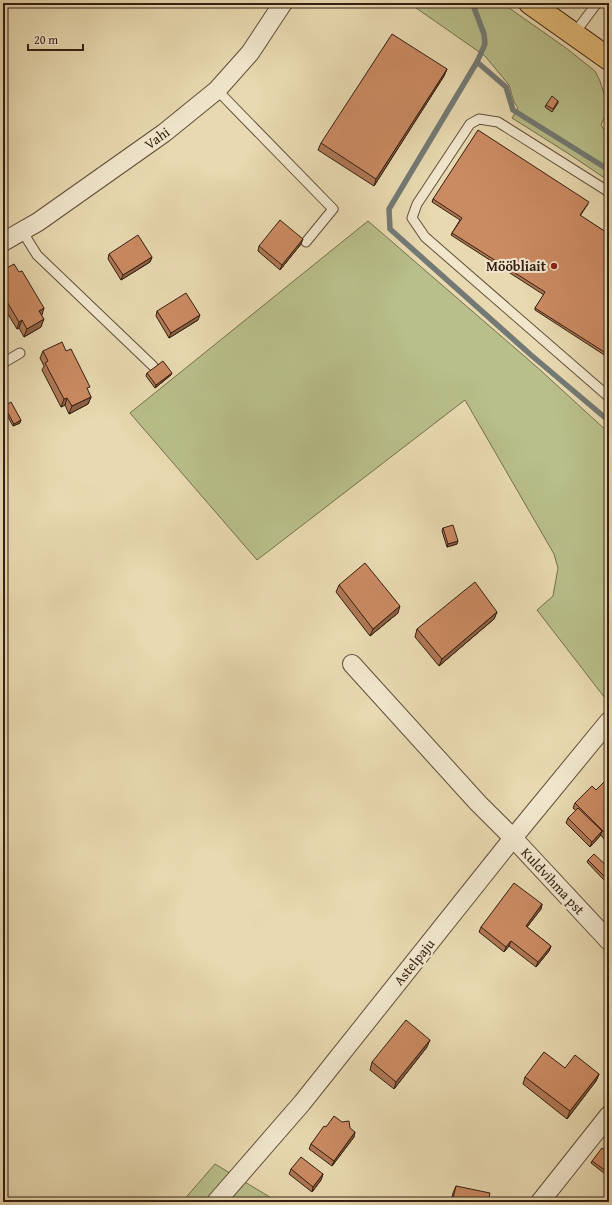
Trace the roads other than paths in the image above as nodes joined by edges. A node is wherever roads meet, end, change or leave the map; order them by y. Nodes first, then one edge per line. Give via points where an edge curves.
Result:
1 (283, 3) edge
2 (530, 3) edge
3 (597, 3) edge
4 (574, 34) junction
5 (609, 58) edge
6 (217, 90) junction
7 (609, 192) edge
8 (22, 231) junction
9 (3, 242) edge
10 (306, 242) dead end
11 (20, 353) dead end
12 (3, 363) edge
13 (153, 366) edge
14 (609, 397) edge
15 (352, 664) dead end
16 (609, 721) edge
17 (513, 838) junction
18 (609, 941) edge
19 (609, 1115) edge
20 (216, 1202) edge
21 (540, 1202) edge

1 - 6 street, Vahi via 250,53
2 - 4 highway
3 - 4 lane
4 - 5 highway
6 - 8 street, Vahi via 164,133
6 - 10 lane via 333,209
7 - 14 lane via 498,122 479,119 470,124 417,204 412,218 425,237
8 - 9 street, Vahi
8 - 13 lane via 37,255
11 - 12 lane
15 - 17 street, Kuldvihma pst
16 - 17 street, Astelpaju
17 - 18 street, Kuldvihma pst
17 - 20 street, Astelpaju via 302,1103
19 - 21 street

